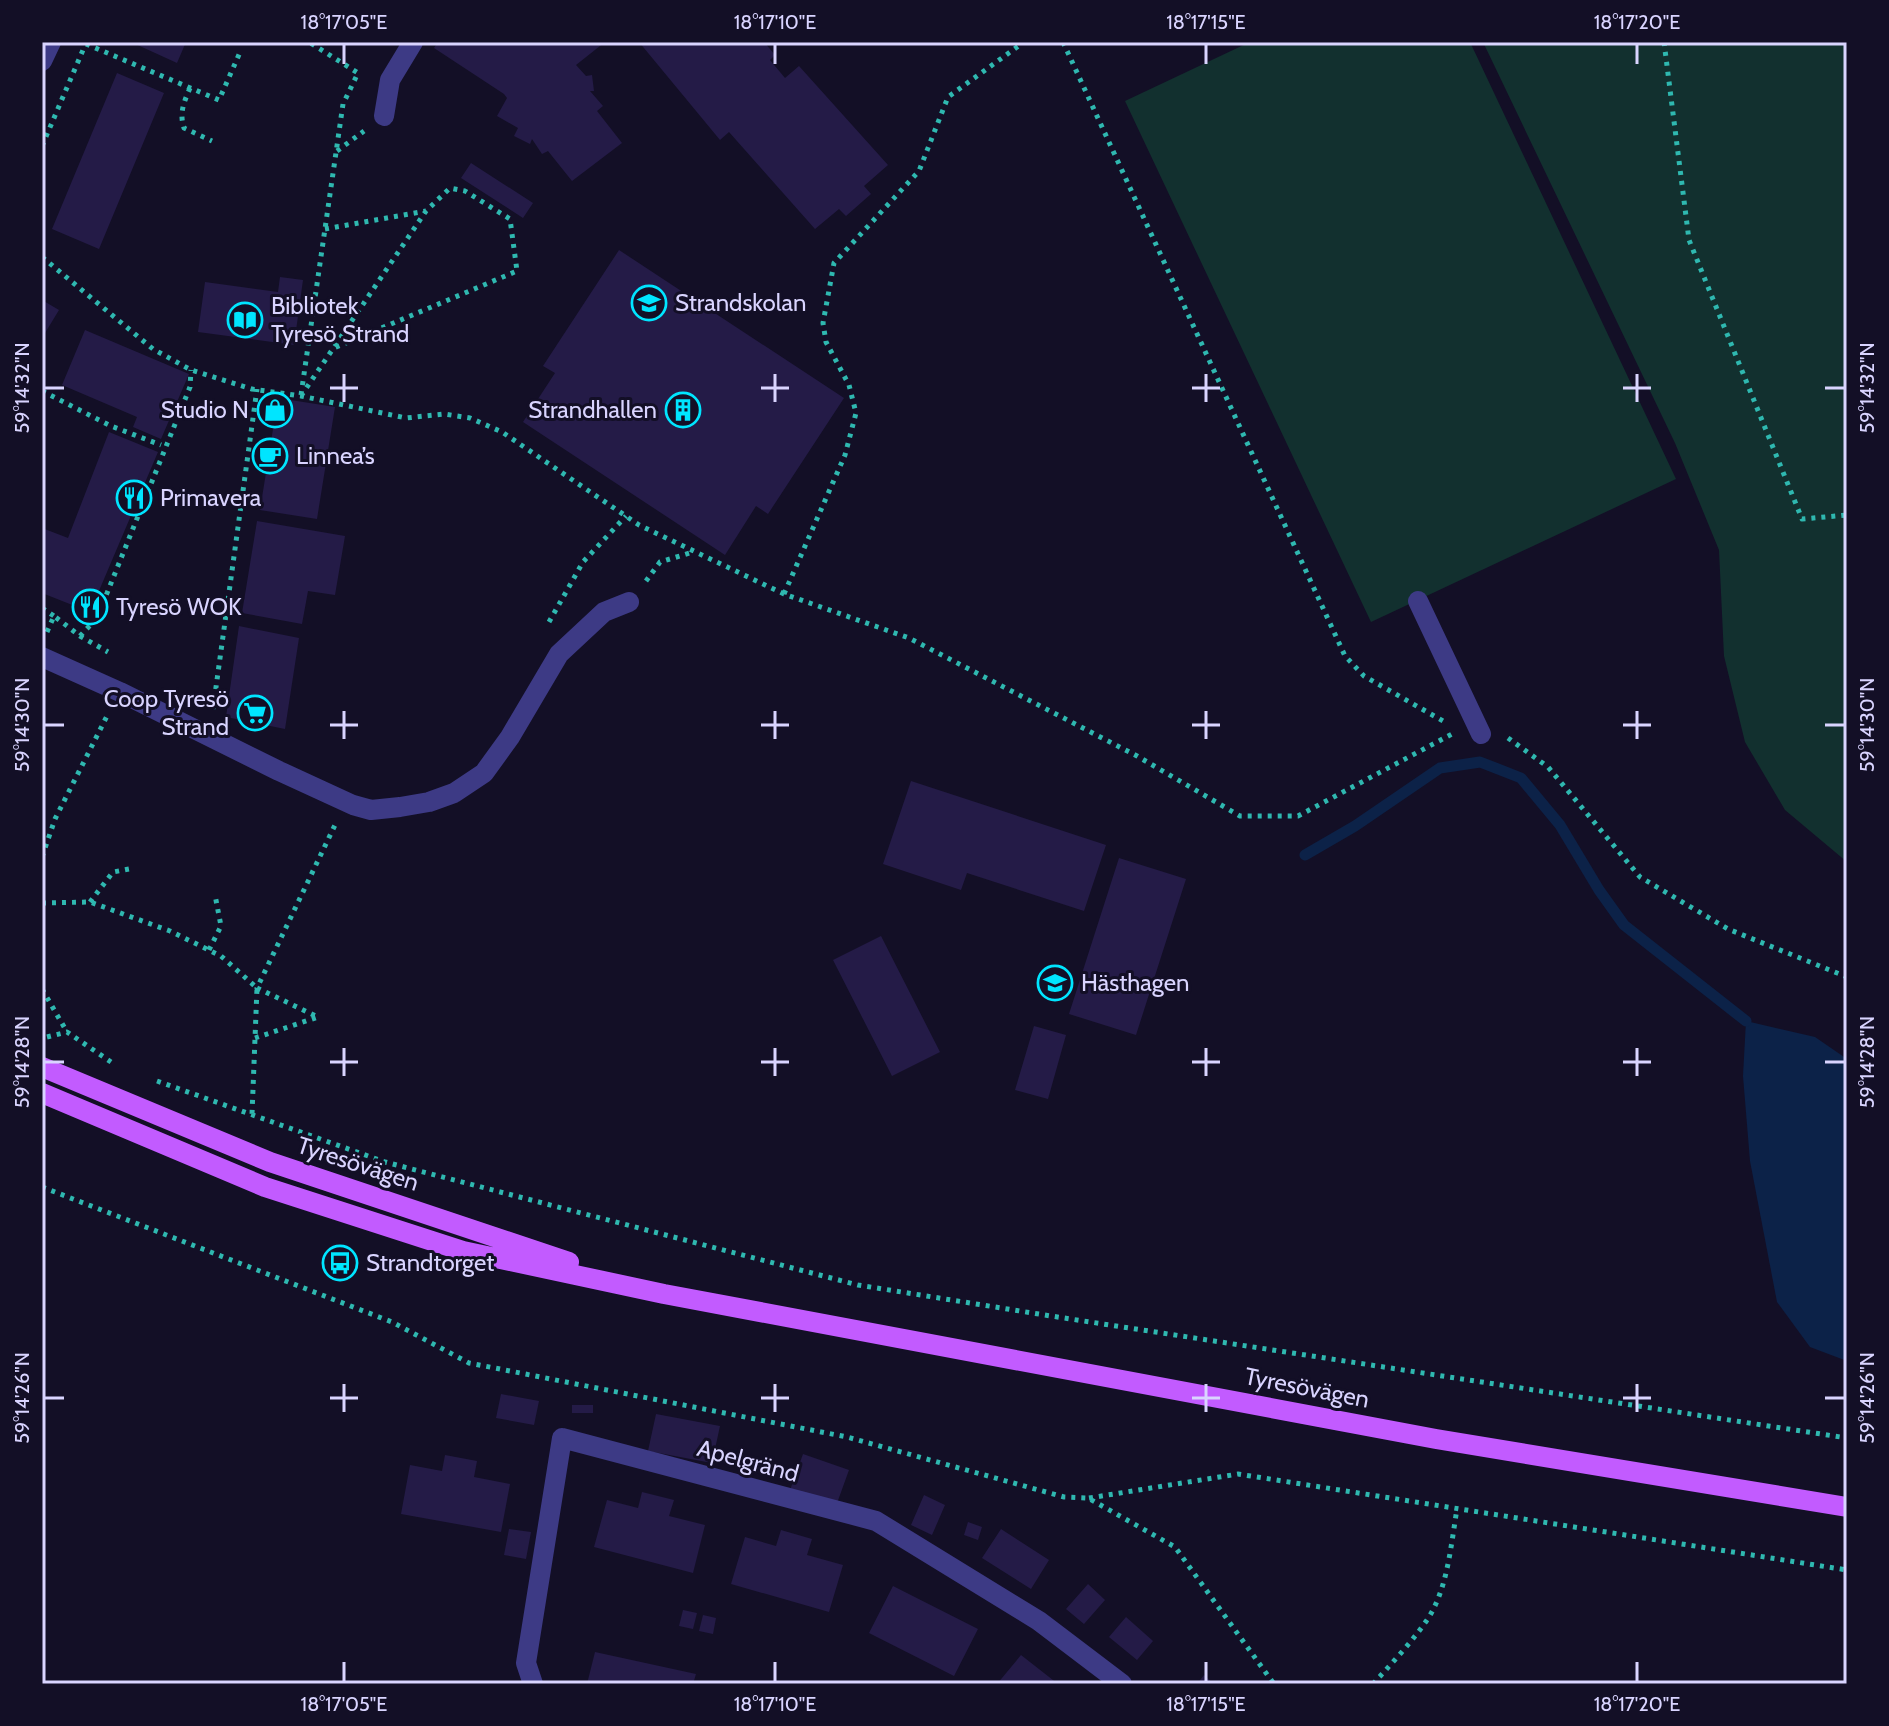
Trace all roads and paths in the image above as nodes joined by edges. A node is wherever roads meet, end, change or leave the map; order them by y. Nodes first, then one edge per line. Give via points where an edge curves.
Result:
1 (51, 42) edge
2 (309, 42) edge
3 (413, 42) edge
4 (1024, 42) edge
5 (1063, 42) edge
6 (1664, 42) edge
7 (86, 43) edge
8 (241, 50) dead end
9 (42, 61) edge
10 (190, 88) junction
11 (384, 116) dead end
12 (212, 141) dead end
13 (42, 146) edge
14 (426, 211) junction
15 (325, 229) junction
16 (42, 257) edge
17 (334, 348) junction
18 (191, 370) junction
19 (257, 389) junction
20 (42, 391) edge
21 (301, 396) junction
22 (161, 445) dead end
23 (1847, 515) edge
24 (626, 516) junction
25 (694, 552) junction
26 (784, 594) junction
27 (1418, 601) dead end
28 (629, 602) joint
29 (42, 608) edge
30 (54, 616) junction
31 (543, 632) dead end
32 (80, 636) junction
33 (42, 644) edge
34 (42, 657) edge
35 (120, 660) dead end
36 (120, 692) junction
37 (212, 715) dead end
38 (1481, 734) joint
39 (346, 802) junction
40 (42, 857) edge
41 (134, 868) dead end
42 (215, 895) dead end
43 (90, 902) junction
44 (42, 903) edge
45 (209, 950) junction
46 (1847, 977) edge
47 (257, 988) junction
48 (42, 989) edge
49 (67, 1032) junction
50 (255, 1038) junction
51 (42, 1039) edge
52 (42, 1067) edge
53 (117, 1067) dead end
54 (147, 1077) dead end
55 (42, 1093) edge
56 (252, 1114) junction
57 (42, 1187) edge
58 (664, 1294) junction
59 (1847, 1438) edge
60 (1088, 1498) junction
61 (1847, 1507) edge
62 (1457, 1509) junction
63 (1847, 1570) edge
64 (533, 1684) edge
65 (1122, 1684) edge
66 (1274, 1684) edge
67 (1373, 1684) edge

1 - 9 street
2 - 15 path via 358,73 343,104
3 - 11 street via 390,80
4 - 26 path via 948,97 919,171 834,263 823,323 856,413 845,455
5 - 26 path via 1345,656 1364,676 1456,732 1298,816 1240,816 1137,756 909,638
6 - 23 path via 1689,240 1802,519
7 - 10 path
7 - 13 path
8 - 10 path via 219,100
10 - 12 path via 181,108 184,128
14 - 15 path
14 - 17 path
14 - 17 path via 450,188 465,191 510,219 517,271
15 - 21 path
16 - 18 path via 153,349
17 - 21 path
18 - 19 path
18 - 32 path via 190,387 97,618
19 - 21 path
19 - 37 path
20 - 22 path
21 - 24 path via 406,418 470,418 502,432
24 - 25 path
24 - 31 path via 583,562
25 - 26 path
25 - 28 path via 660,562
27 - 38 street
28 - 39 street via 604,612 559,654 484,773 429,802 371,810
29 - 30 path
30 - 32 path
30 - 33 path
32 - 35 path
34 - 36 street
36 - 39 street
36 - 40 path via 55,819
38 - 46 path via 1506,736 1548,767 1640,877 1728,929
39 - 47 path
41 - 43 path via 113,872
42 - 45 path via 221,926
43 - 44 path
43 - 45 path
45 - 47 path
47 - 50 path
47 - 50 path via 318,1017
48 - 49 path
49 - 51 path
49 - 53 path
50 - 56 path
52 - 58 main road, Tyresövägen via 270,1162
54 - 56 path
55 - 58 main road, Tyresövägen via 280,1192 463,1251
56 - 59 path via 385,1162 858,1285
57 - 60 path via 392,1322 469,1363 847,1437 1064,1497
58 - 61 main road, Tyresövägen via 1436,1439
60 - 62 path via 1238,1474
60 - 66 path via 1175,1547
62 - 63 path
62 - 67 path via 1441,1591 1430,1615
64 - 65 street, Apelgränd via 526,1663 562,1438 876,1521 1039,1621

